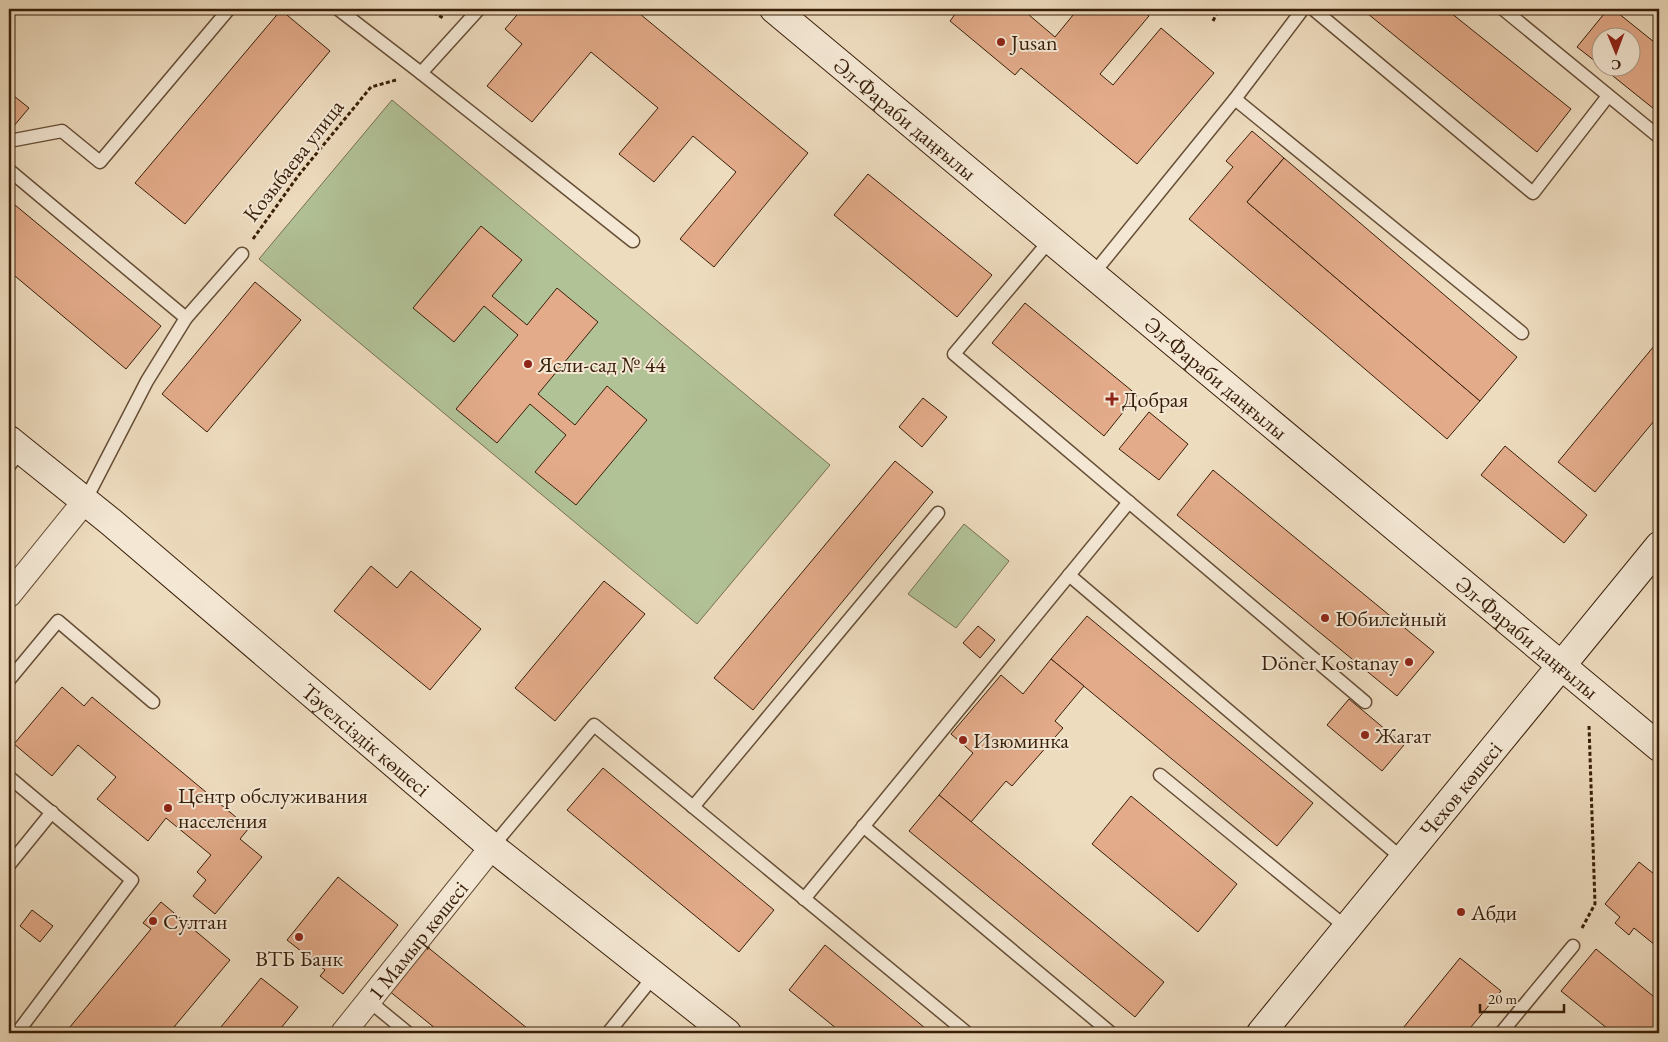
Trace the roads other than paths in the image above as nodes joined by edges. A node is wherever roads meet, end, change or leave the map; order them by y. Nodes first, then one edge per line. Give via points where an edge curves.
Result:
1 (229, 9) edge
2 (338, 9) edge
3 (479, 9) edge
4 (774, 9) edge
5 (1303, 9) edge
6 (1313, 9) edge
7 (1503, 9) edge
8 (421, 72) junction
9 (1608, 96) junction
10 (1235, 99) junction
11 (1659, 137) edge
12 (9, 141) edge
13 (9, 170) edge
14 (1051, 239) junction
15 (633, 241) dead end
16 (242, 254) road end
17 (1093, 274) junction
18 (186, 318) junction
19 (1522, 333) dead end
20 (13, 452) edge
21 (85, 501) junction
22 (1129, 502) junction
23 (938, 513) dead end
24 (1659, 546) edge
25 (1069, 575) junction
26 (9, 595) edge
27 (1561, 666) junction
28 (9, 680) edge
29 (153, 702) dead end
30 (1365, 702) dead end
31 (1659, 747) edge
32 (1160, 775) dead end
33 (9, 777) edge
34 (693, 807) junction
35 (52, 812) junction
36 (864, 826) junction
37 (492, 847) junction
38 (1403, 859) junction
39 (9, 865) edge
40 (804, 899) junction
41 (1347, 928) junction
42 (1572, 946) road end
43 (654, 976) junction
44 (369, 1001) junction
45 (17, 1033) edge
46 (343, 1033) edge
47 (408, 1033) edge
48 (608, 1033) edge
49 (727, 1033) edge
50 (967, 1033) edge
51 (1111, 1033) edge
52 (1261, 1033) edge
53 (1501, 1033) edge

1 - 12 lane via 100,162 62,131
2 - 8 lane
3 - 8 lane
4 - 14 main road, Әл-Фараби даңғылы
5 - 10 lane
6 - 9 lane via 1533,193
7 - 9 lane
8 - 15 lane
9 - 11 lane
10 - 17 lane
10 - 19 lane
13 - 18 lane
14 - 17 main road, Әл-Фараби даңғылы
14 - 22 lane via 954,354
16 - 18 lane
17 - 27 main road, Әл-Фараби даңғылы
18 - 21 lane via 147,381
20 - 21 main road, Тәуелсіздік көшесі
21 - 26 street
21 - 37 main road, Тәуелсіздік көшесі
22 - 25 lane
22 - 30 lane
23 - 34 lane
24 - 27 main road, Чехов көшесі
25 - 36 lane
25 - 38 lane
27 - 31 main road, Әл-Фараби даңғылы
27 - 38 main road, Чехов көшесі
28 - 29 lane via 58,621
32 - 41 lane
33 - 35 lane
34 - 37 lane via 594,724
34 - 40 lane
35 - 39 lane
35 - 45 lane via 132,880
36 - 40 lane
36 - 51 lane
37 - 43 main road, Тәуелсіздік көшесі
37 - 44 street, 1 Мамыр көшесі
38 - 41 main road, Чехов көшесі
40 - 50 lane
41 - 52 main road, Чехов көшесі
42 - 53 lane
43 - 48 lane
43 - 49 main road, Тәуелсіздік көшесі
44 - 46 street, 1 Мамыр көшесі
44 - 47 lane

